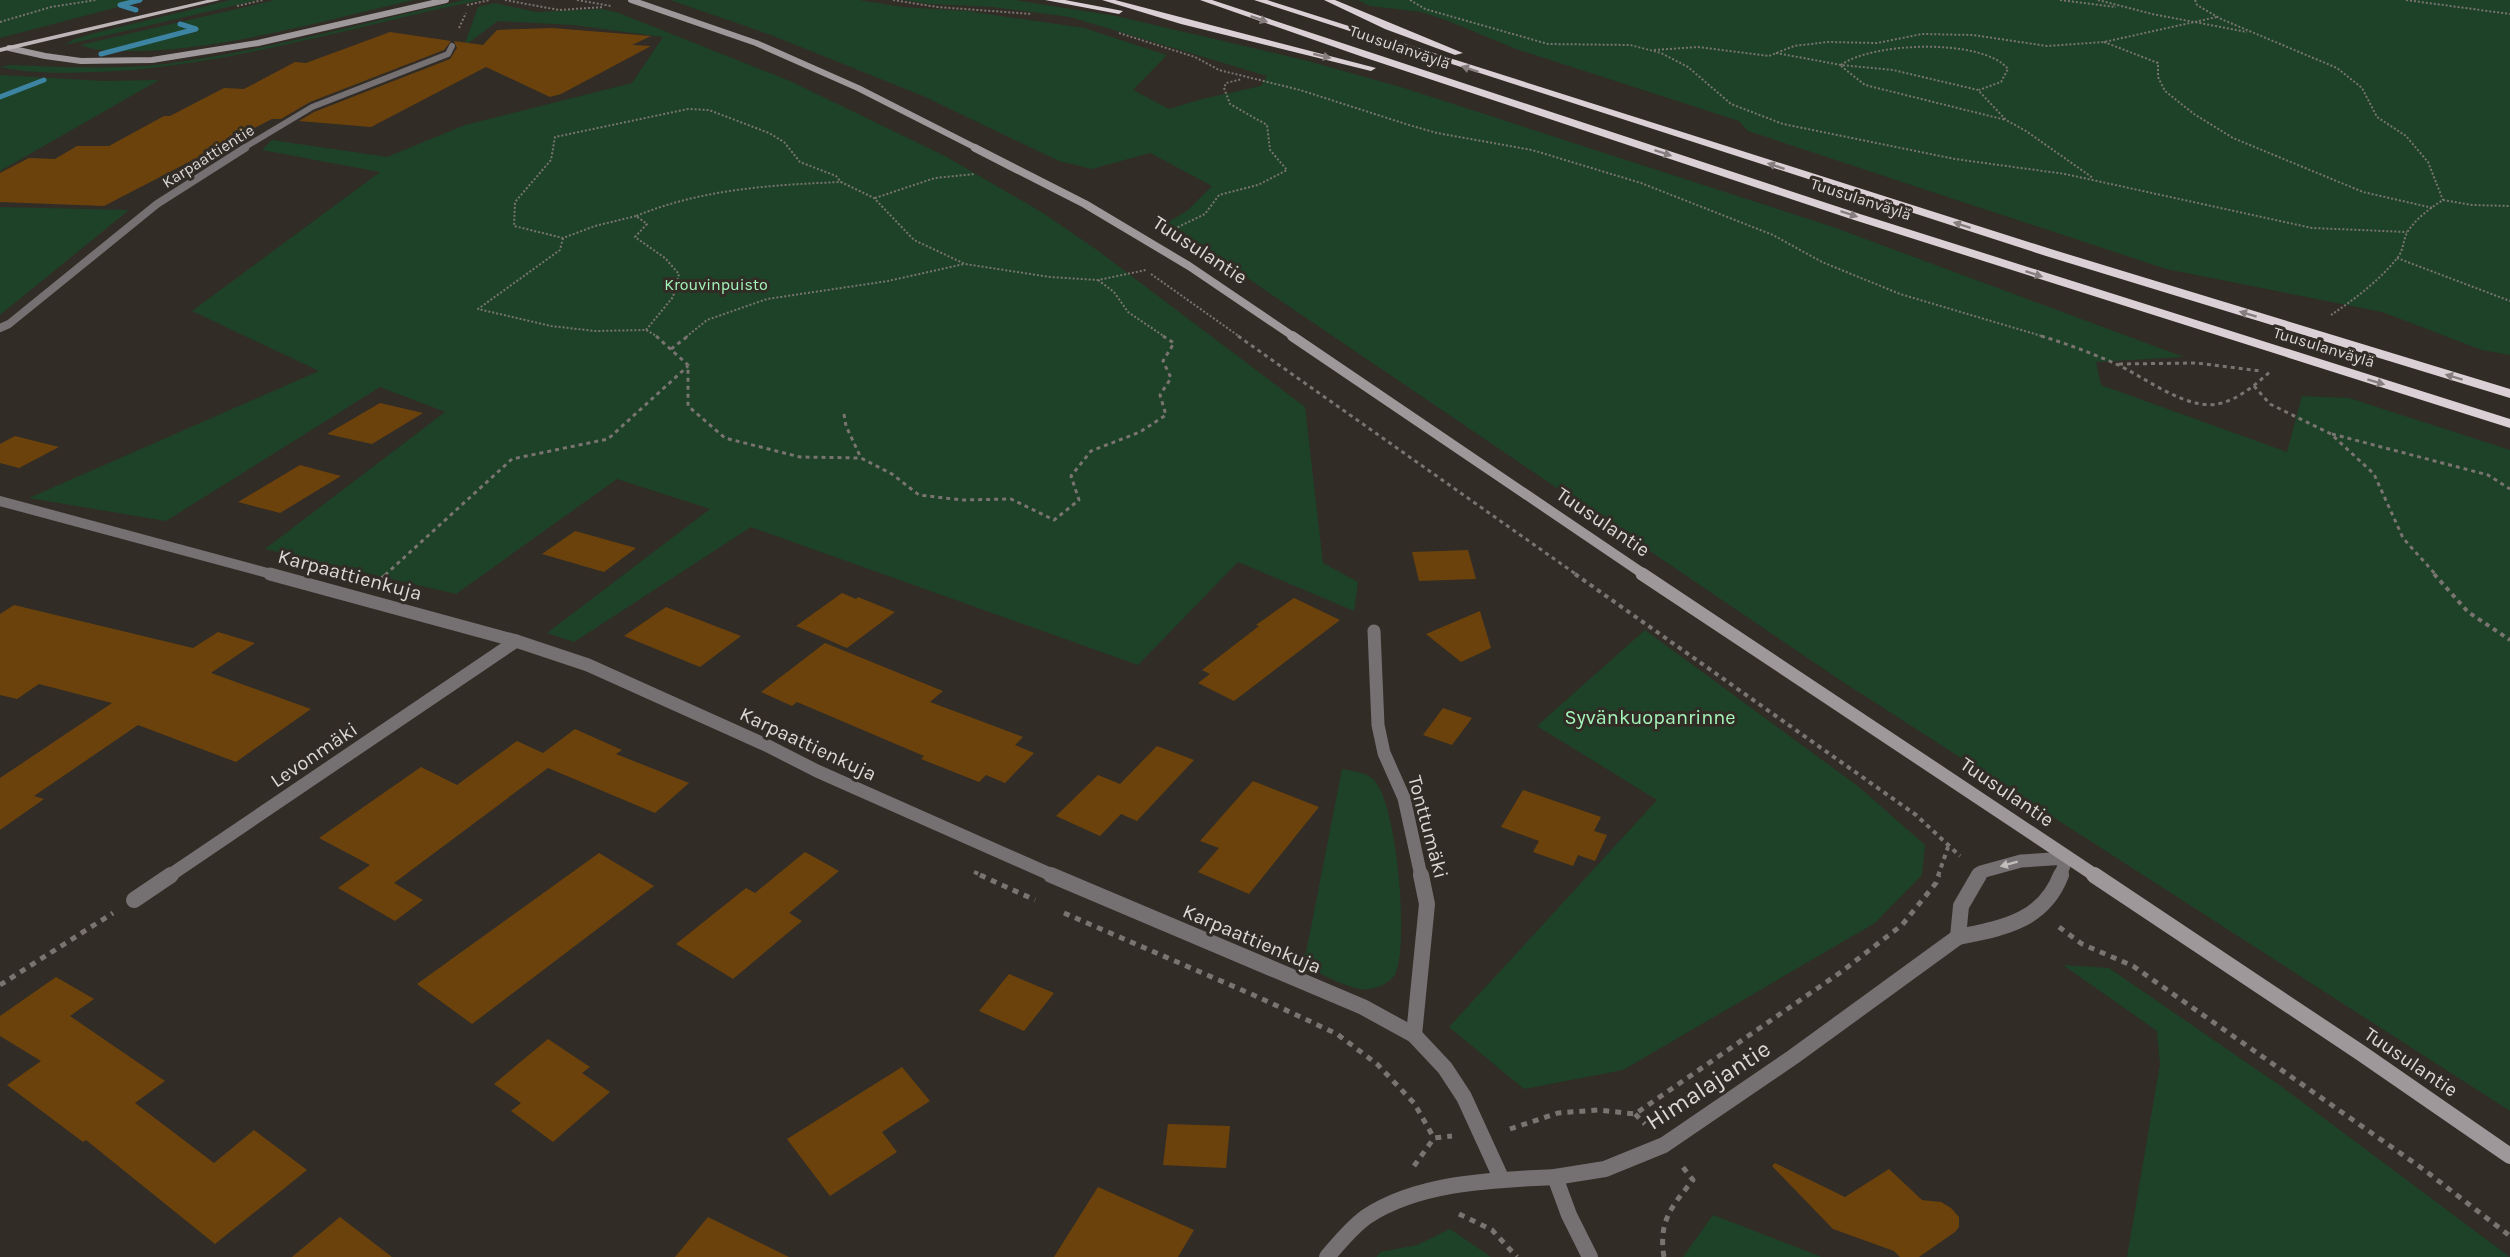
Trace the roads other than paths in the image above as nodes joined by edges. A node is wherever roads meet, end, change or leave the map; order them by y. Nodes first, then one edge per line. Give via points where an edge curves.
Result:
1 (216, 0) edge
2 (446, 0) edge
3 (631, 0) edge
4 (1049, 0) edge
5 (1106, 0) edge
6 (1204, 0) edge
7 (1258, 0) edge
8 (1329, 1) edge
9 (1184, 22) junction
10 (452, 46) dead end
11 (9, 48) junction
12 (0, 50) edge
13 (1671, 133) junction
14 (1627, 141) junction
15 (0, 328) edge
16 (2510, 394) edge
17 (2510, 424) edge
18 (0, 501) edge
19 (1374, 631) dead end
20 (516, 641) junction
21 (2067, 858) junction
22 (134, 900) road end
23 (1958, 937) junction
24 (1414, 1035) junction
25 (2510, 1156) edge
26 (1555, 1177) junction
27 (1502, 1180) junction
28 (1326, 1257) edge
29 (1590, 1257) edge

1 - 11 main road
2 - 11 main road via 247,46 165,60 105,64
3 - 21 main road, Tuusulantie via 756,43 858,88 1085,204 1189,266
4 - 9 highway
5 - 9 highway
6 -> 14 highway, Tuusulanväylä
13 -> 7 highway, Tuusulanväylä
8 - 13 highway via 1398,31
9 -> 14 highway via 1385,72
10 - 15 street, Karpaattientie via 448,54 312,107 241,150 157,204
11 - 12 main road
16 -> 13 highway, Tuusulanväylä
14 -> 17 highway, Tuusulanväylä
18 - 20 street, Karpaattienkuja
19 - 24 street, Tonttumäki via 1378,725 1384,753 1404,798 1427,904
20 - 22 street, Levonmäki
20 - 24 street, Karpaattienkuja via 588,665 817,771 1363,1007
21 - 23 street, Himalajantie via 2057,885 2037,912 2000,928
21 -> 23 street via 2021,861 1981,872 1961,906
21 - 25 main road, Tuusulantie
23 - 26 street, Himalajantie via 1793,1058 1664,1145 1605,1169
24 - 27 street, Karpaattienkuja via 1445,1068 1464,1097
26 - 27 street, Himalajantie
26 - 29 street
27 - 28 street, Himalajantie via 1421,1194 1368,1215

